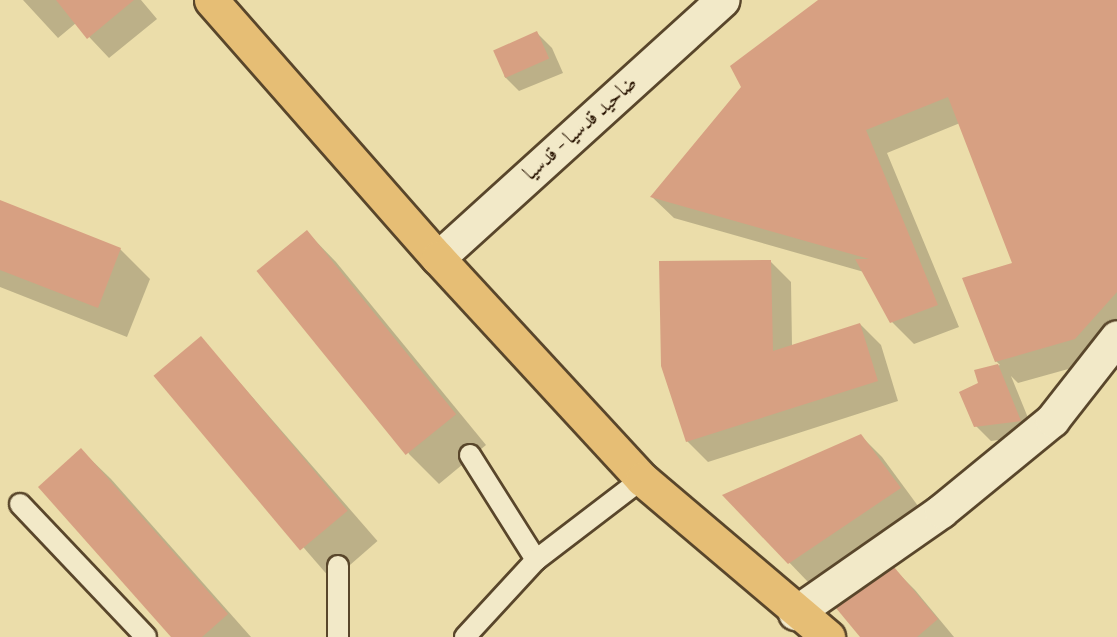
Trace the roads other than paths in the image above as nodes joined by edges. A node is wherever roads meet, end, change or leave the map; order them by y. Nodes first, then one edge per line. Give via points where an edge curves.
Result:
1 (211, 0) edge
2 (723, 0) edge
3 (438, 258) junction
4 (1117, 337) edge
5 (470, 455) dead end
6 (642, 479) junction
7 (20, 504) dead end
8 (536, 560) junction
9 (338, 566) dead end
10 (795, 613) junction
11 (146, 637) edge
12 (338, 637) edge
13 (465, 637) edge
14 (828, 637) edge

1 - 3 main road
2 - 3 street, ضاحيد قدسيا - قدسيا
3 - 6 main road
4 - 10 street via 1052,420 941,511
5 - 8 lane
6 - 8 lane
6 - 10 main road
7 - 11 lane
8 - 13 lane
9 - 12 lane
10 - 14 main road

